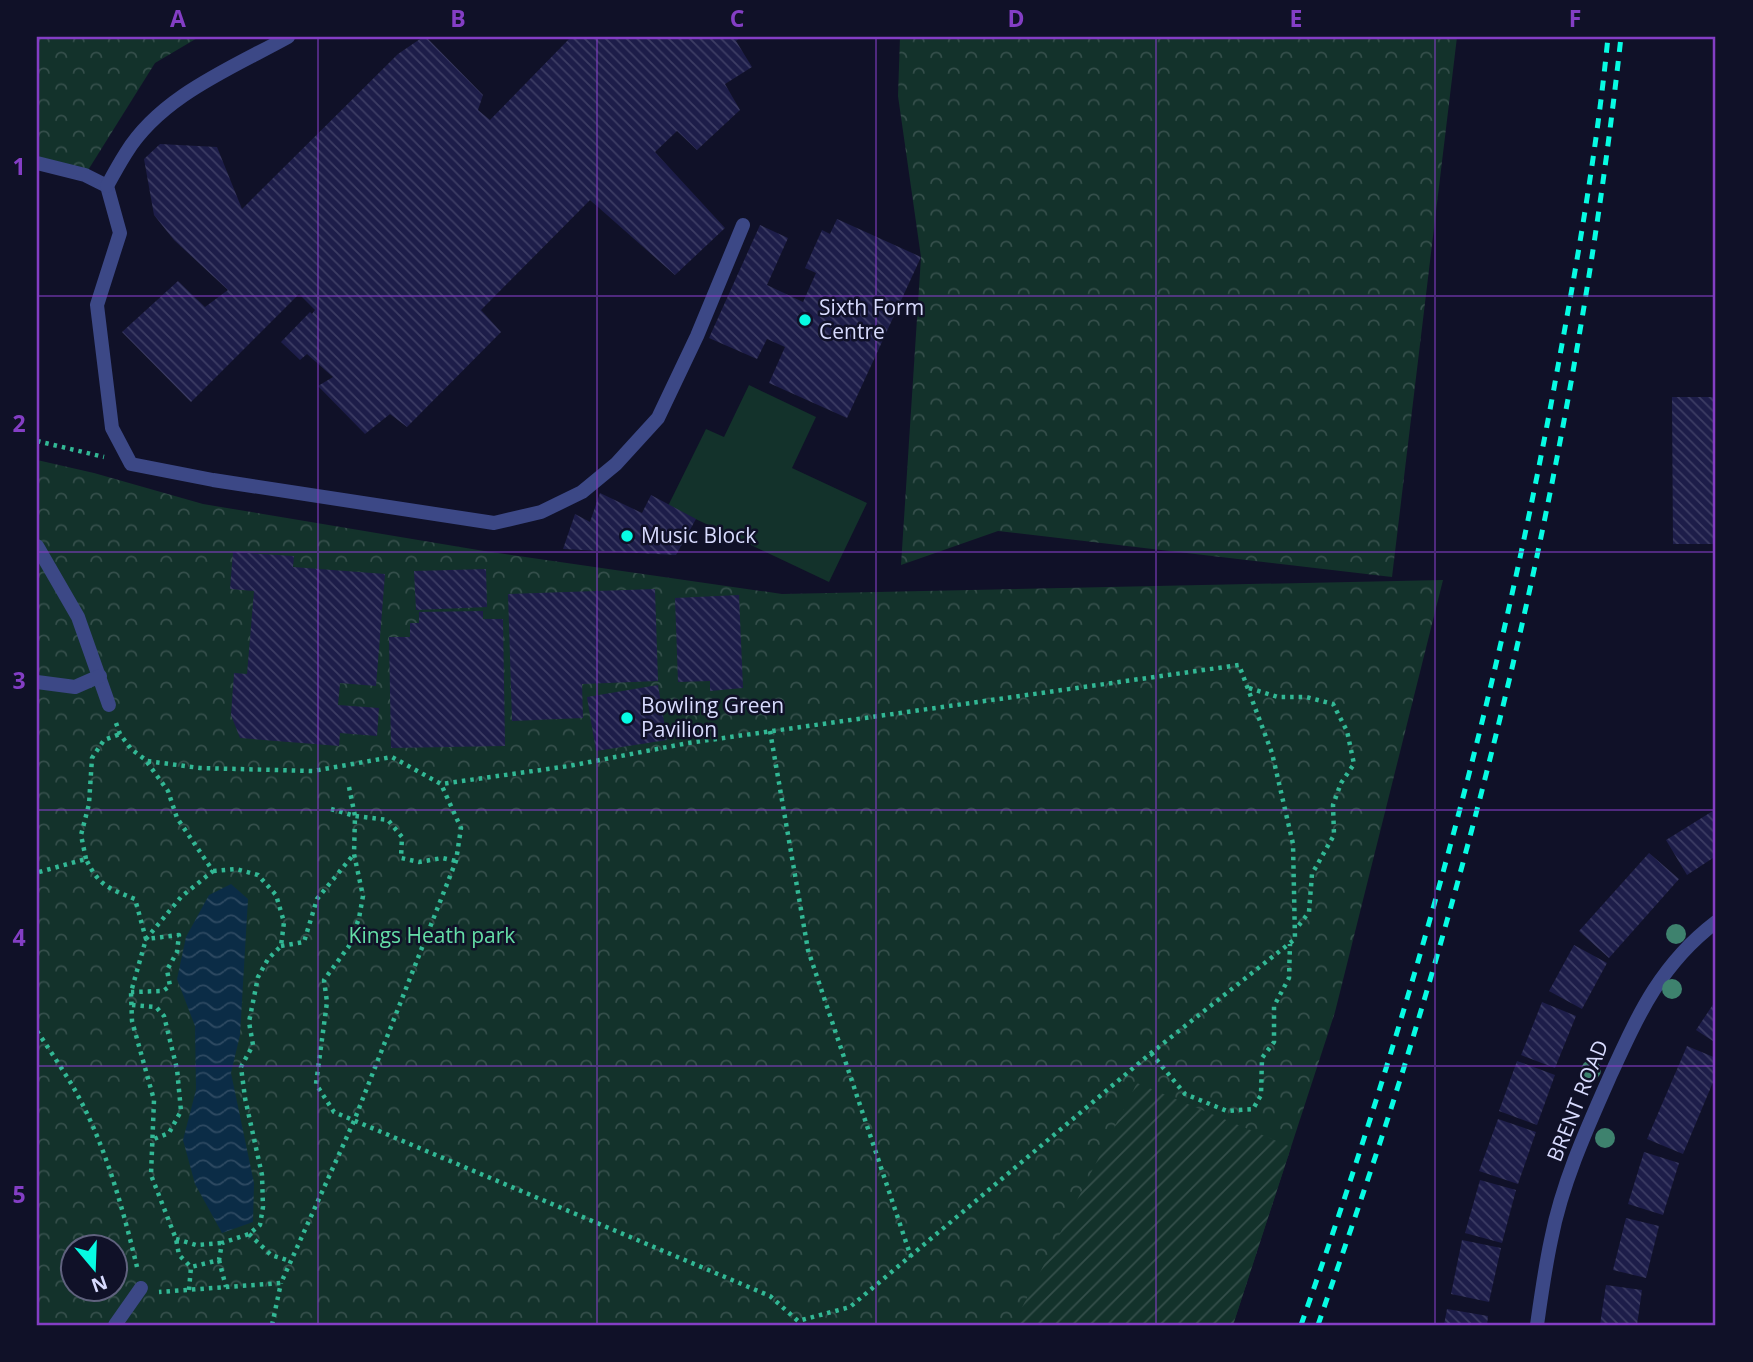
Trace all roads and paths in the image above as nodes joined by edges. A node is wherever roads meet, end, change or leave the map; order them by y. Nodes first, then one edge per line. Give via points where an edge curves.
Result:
1 (288, 37) edge
2 (37, 163) edge
3 (107, 186) junction
4 (743, 225) dead end
5 (37, 441) edge
6 (131, 464) junction
7 (37, 546) edge
8 (100, 676) junction
9 (37, 682) edge
10 (1248, 688) junction
11 (109, 705) joint
12 (770, 731) junction
13 (120, 734) junction
14 (147, 761) junction
15 (441, 784) junction
16 (349, 787) dead end
17 (331, 809) dead end
18 (355, 816) junction
19 (354, 854) junction
20 (86, 859) junction
21 (456, 861) junction
22 (213, 871) junction
23 (39, 872) dead end
24 (1716, 922) edge
25 (1295, 929) junction
26 (146, 939) junction
27 (1290, 943) junction
28 (281, 946) junction
29 (131, 992) junction
30 (132, 1005) junction
31 (37, 1031) edge
32 (1151, 1053) junction
33 (354, 1121) junction
34 (154, 1139) junction
35 (249, 1234) junction
36 (176, 1239) junction
37 (222, 1243) junction
38 (911, 1257) junction
39 (219, 1260) junction
40 (290, 1261) junction
41 (191, 1266) junction
42 (281, 1283) junction
43 (226, 1287) junction
44 (141, 1288) junction
45 (189, 1290) junction
46 (800, 1323) edge
47 (115, 1325) edge
48 (272, 1325) edge
49 (1537, 1325) edge

1 - 3 street via 191,90 156,118 127,151
2 - 3 street via 85,175
3 - 6 street via 120,233 97,304 112,428
4 - 6 street via 658,418 616,464 582,492 541,512 494,523
5 - 6 path
7 - 8 street via 79,617
8 - 9 street via 75,687
8 - 11 street
10 - 12 path via 1239,664
10 - 25 path via 1272,753 1293,844
10 - 25 path via 1333,704 1347,731 1354,764 1333,805 1334,835 1312,874 1309,912
11 - 13 path
12 - 15 path
12 - 38 path via 808,950
13 - 14 path
13 - 20 path via 104,740 92,758 89,804 81,835
14 - 15 path via 200,768 313,771 392,757
14 - 22 path via 169,791 177,818
15 - 21 path via 461,828
16 - 18 path
17 - 18 path
18 - 19 path
18 - 21 path via 388,820 402,836 401,858
19 - 28 path via 317,899 304,942
19 - 33 path via 363,896 349,946 324,980 327,1002 316,1084 334,1112
20 - 23 path
20 - 26 path via 106,888 135,899
21 - 33 path
22 - 26 path via 181,897
22 - 28 path via 236,869 258,875 276,895 284,922
24 - 49 street, BRENT ROAD via 1694,939 1658,981 1638,1013 1580,1145 1551,1238
25 - 27 path
26 - 29 path
26 - 29 path via 178,935 177,952 167,970 170,986 163,991
27 - 32 path
27 - 32 path via 1289,978 1274,1006 1274,1042 1262,1058 1261,1095 1253,1109 1227,1111 1185,1094
28 - 35 path via 258,977 249,1022 253,1045 241,1067 262,1175 260,1225
29 - 30 path
30 - 34 path via 132,1021 154,1100
30 - 34 path via 156,1007 164,1016 177,1069 181,1111 169,1133
31 - 44 path via 73,1086 93,1128 110,1171
32 - 38 path
33 - 40 path
33 - 46 path via 770,1296
34 - 36 path via 150,1175
35 - 37 path
35 - 40 path via 271,1255
36 - 37 path via 196,1245
36 - 41 path via 179,1255
37 - 39 path
38 - 46 path via 850,1307
39 - 41 path
39 - 43 path
40 - 42 path
41 - 45 path
42 - 43 path
42 - 48 path
43 - 45 path
44 - 45 path via 152,1292
44 - 47 street

